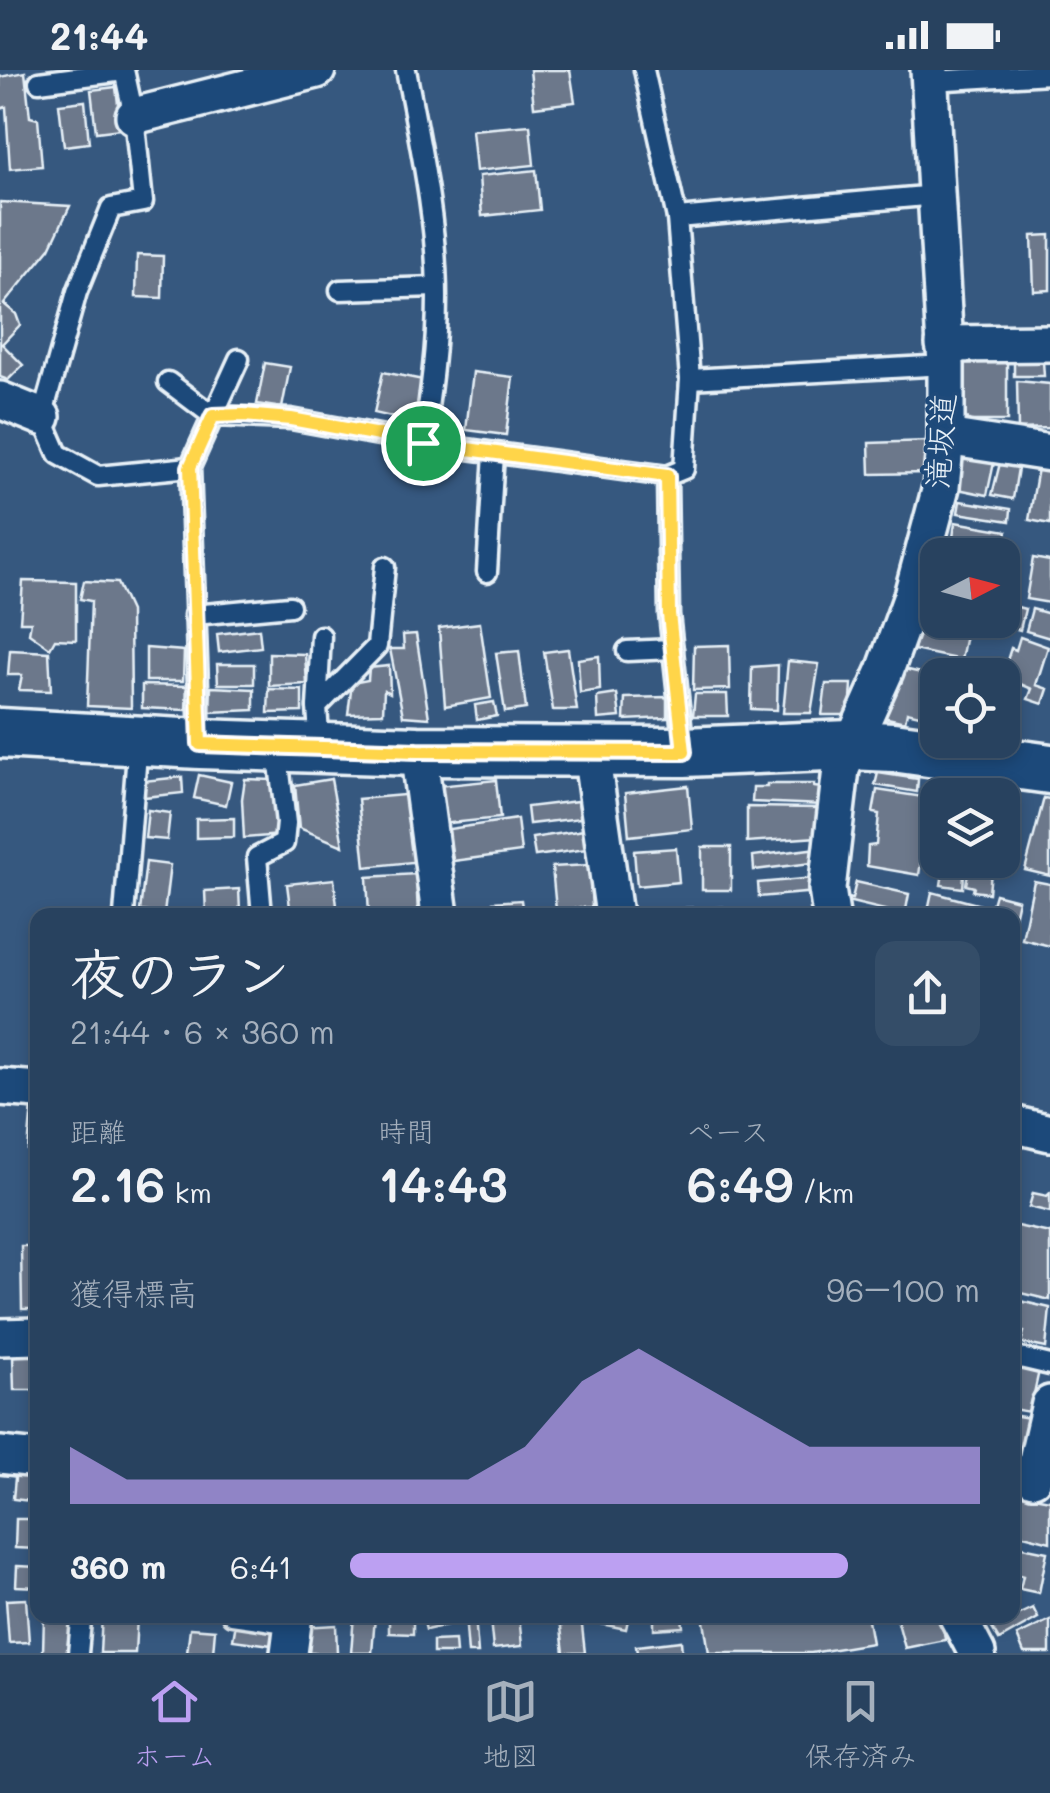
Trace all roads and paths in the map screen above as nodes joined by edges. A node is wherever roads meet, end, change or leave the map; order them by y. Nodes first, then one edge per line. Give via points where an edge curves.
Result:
1 (406, 70) edge
2 (644, 70) edge
3 (124, 71) edge
4 (309, 71) edge
5 (1050, 74) edge
6 (929, 75) edge
7 (39, 82) dead end
8 (134, 116) junction
9 (936, 195) junction
10 (677, 218) junction
11 (436, 287) junction
12 (340, 290) dead end
13 (1050, 342) edge
14 (945, 355) junction
15 (239, 359) dead end
16 (690, 378) junction
17 (168, 382) dead end
18 (0, 400) edge
19 (213, 416) junction
20 (42, 417) junction
21 (946, 437) junction
22 (423, 443) junction
23 (494, 452) junction
24 (1050, 452) edge
25 (190, 467) junction
26 (667, 476) junction
27 (385, 566) dead end
28 (488, 572) dead end
29 (290, 606) dead end
30 (194, 615) junction
31 (321, 636) dead end
32 (673, 649) junction
33 (627, 651) dead end
34 (0, 732) edge
35 (304, 734) junction
36 (138, 740) junction
37 (200, 744) junction
38 (850, 745) junction
39 (418, 751) junction
40 (591, 752) junction
41 (684, 752) junction
42 (1050, 770) edge
43 (125, 908) edge
44 (262, 908) edge
45 (439, 908) edge
46 (613, 908) edge
47 (829, 908) edge
48 (0, 1087) edge
49 (30, 1089) edge
50 (1020, 1126) edge
51 (1050, 1133) edge
52 (0, 1336) edge
53 (30, 1336) edge
54 (1020, 1358) edge
55 (1050, 1365) edge
56 (1050, 1404) edge
57 (0, 1455) edge
58 (30, 1458) edge
59 (1032, 1478) edge
60 (81, 1623) edge
61 (262, 1623) edge
62 (961, 1623) edge
63 (292, 1631) edge
64 (78, 1653) edge
65 (977, 1653) edge

1 - 11 lane
2 - 10 lane
3 - 7 lane
3 - 8 lane
4 - 8 street
5 - 6 lane
6 - 9 street, 滝坂道
8 - 20 lane via 143,202 111,208 77,292
9 - 10 lane
9 - 14 street, 滝坂道
10 - 16 lane
11 - 12 lane
11 - 22 lane
13 - 14 street
14 - 16 lane
14 - 21 street, 滝坂道
15 - 19 lane
16 - 26 lane via 684,469
17 - 19 lane
18 - 20 street
19 - 22 lane via 291,419
19 - 25 lane
20 - 25 lane via 58,454 98,476
21 - 24 street
21 - 38 street, 滝坂道 via 941,487 912,596
22 - 23 lane
23 - 26 lane
23 - 28 lane
25 - 30 lane
26 - 32 lane
27 - 35 lane via 377,646
29 - 30 lane
30 - 37 lane
31 - 35 lane
32 - 33 lane
32 - 41 lane
34 - 36 street
35 - 37 street
35 - 39 street
35 - 44 lane via 284,843 258,857
36 - 37 street
36 - 43 lane
38 - 41 street
38 - 42 street
38 - 47 street, 滝坂道 via 837,796
39 - 40 street
39 - 45 street
40 - 41 street
40 - 46 street
48 - 49 street
50 - 51 street
52 - 53 street
54 - 55 lane
56 - 59 street
57 - 58 street
60 - 64 lane
61 - 63 lane
62 - 65 street

